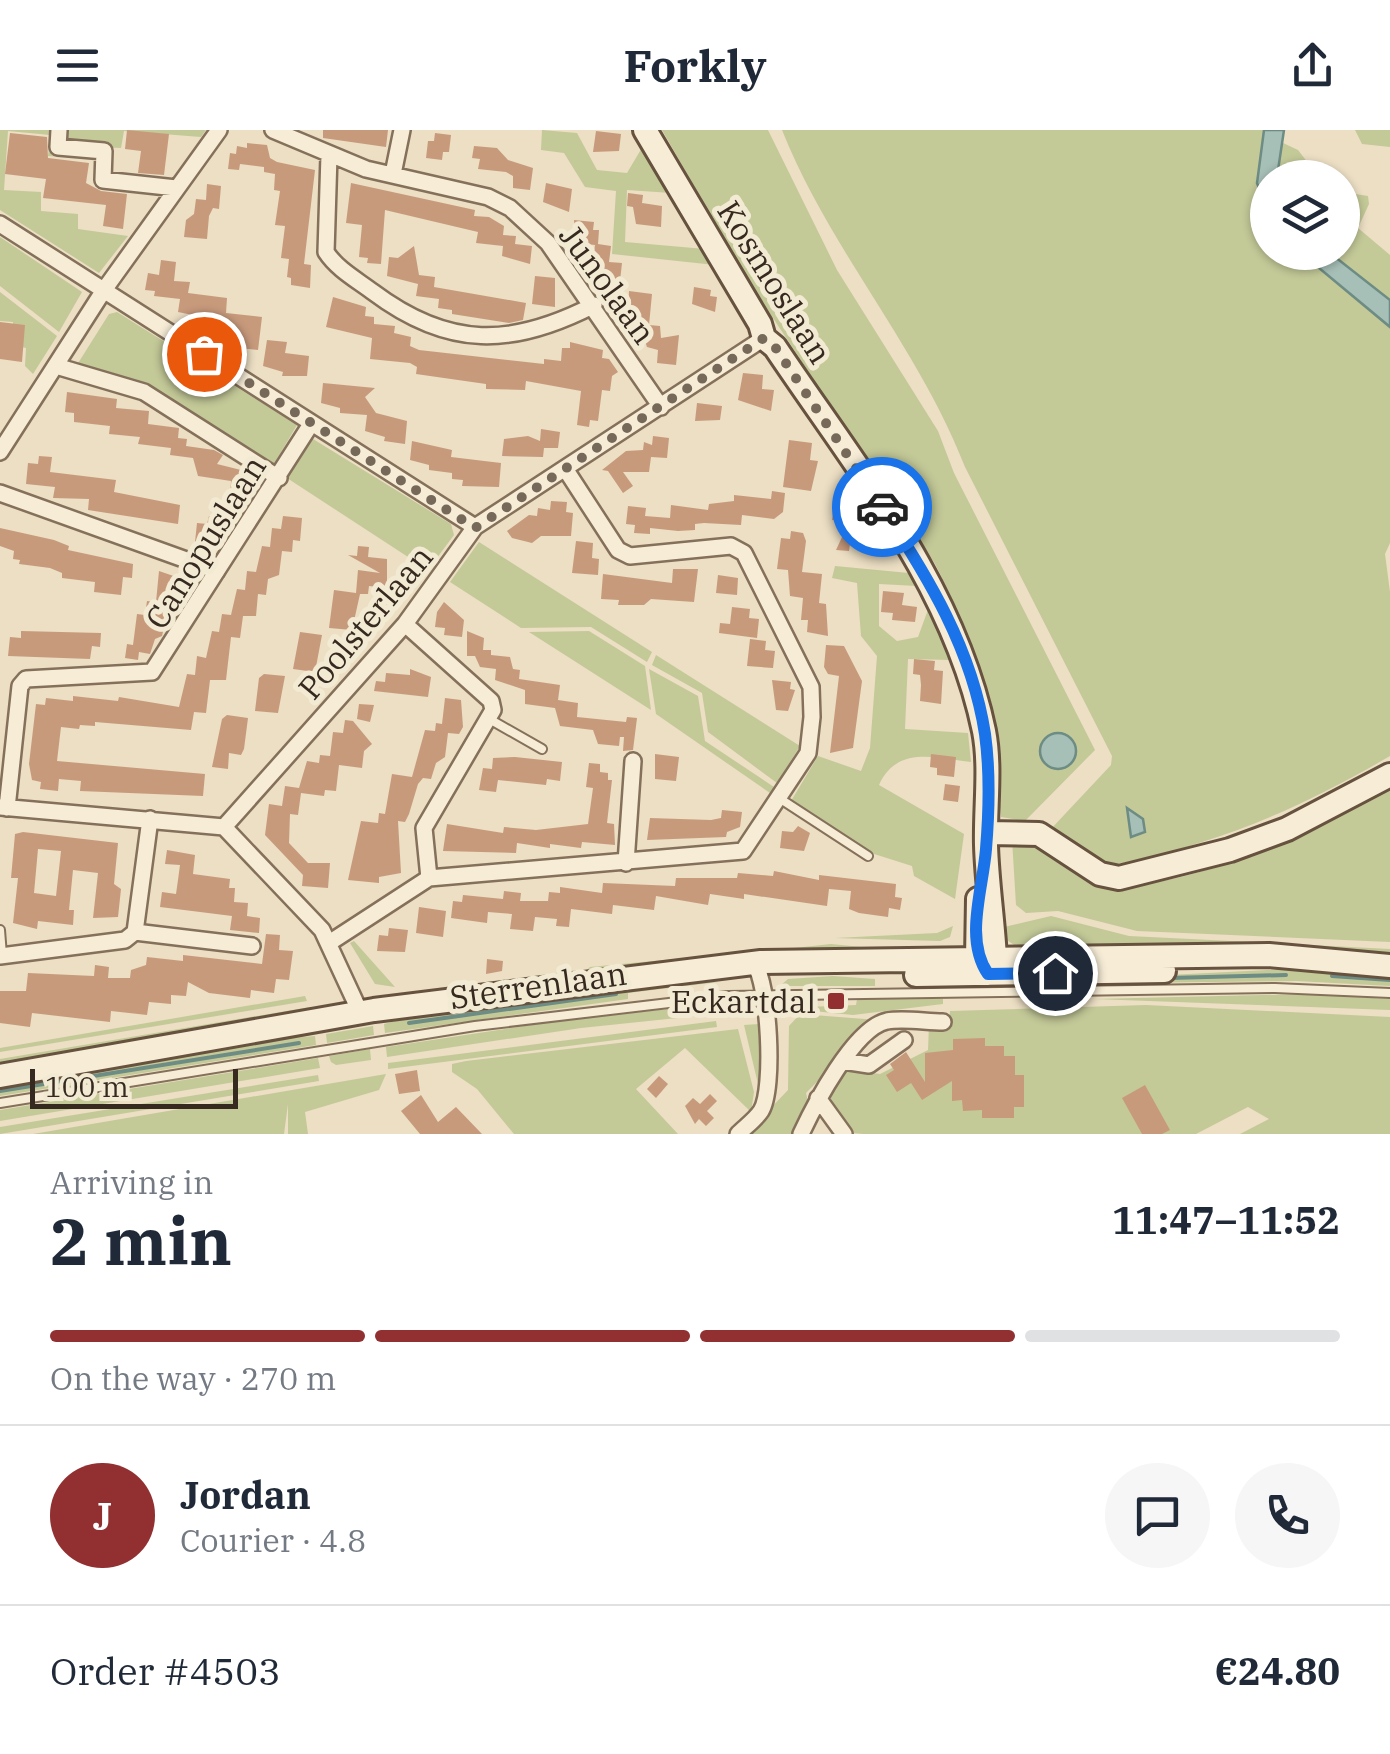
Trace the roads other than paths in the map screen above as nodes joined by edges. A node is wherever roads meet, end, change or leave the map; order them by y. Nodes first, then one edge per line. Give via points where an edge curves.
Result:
1 (59, 130) edge
2 (219, 130) edge
3 (274, 130) edge
4 (402, 130) edge
5 (646, 130) edge
6 (329, 155) junction
7 (394, 174) junction
8 (176, 188) junction
9 (0, 224) edge
10 (104, 290) junction
11 (594, 304) junction
12 (764, 338) junction
13 (56, 366) junction
14 (661, 406) junction
15 (311, 424) junction
16 (0, 452) edge
17 (566, 470) junction
18 (279, 478) junction
19 (0, 493) edge
20 (475, 528) junction
21 (217, 571) junction
22 (406, 624) junction
23 (490, 720) junction
24 (542, 748) dead end
25 (634, 761) dead end
26 (1390, 775) edge
27 (779, 798) junction
28 (4, 808) edge
29 (150, 819) junction
30 (224, 827) junction
31 (981, 836) junction
32 (868, 856) dead end
33 (626, 862) junction
34 (429, 878) junction
35 (0, 930) edge
36 (135, 932) junction
37 (329, 944) junction
38 (252, 946) dead end
39 (1, 955) edge
40 (987, 964) junction
41 (1390, 966) edge
42 (341, 977) junction
43 (761, 977) junction
44 (1390, 993) edge
45 (434, 1004) junction
46 (360, 1012) junction
47 (335, 1016) junction
48 (943, 1022) dead end
49 (911, 1033) junction
50 (255, 1034) junction
51 (843, 1061) junction
52 (0, 1076) edge
53 (818, 1098) junction
54 (0, 1103) edge
55 (738, 1134) edge
56 (801, 1134) edge
57 (844, 1134) edge

1 - 8 street via 58,148 104,151 102,180
2 - 8 street
3 - 6 street, Junolaan
4 - 7 street
5 - 12 main road, Kosmoslaan
6 - 7 street, Junolaan
6 - 11 street via 326,252 399,312 460,334 511,337 550,328
7 - 11 street, Junolaan via 488,196 510,208 548,242
8 - 10 street
9 - 10 street
10 - 13 street
10 - 15 street
11 - 14 street, Junolaan
12 - 14 street, Poolsterlaan
12 - 31 main road, Kosmoslaan via 900,533 949,617 985,736
13 - 16 street
13 - 18 street via 144,392
14 - 17 street, Poolsterlaan
15 - 18 street, Canopuslaan
15 - 20 street
17 - 20 street, Poolsterlaan
17 - 27 street via 618,550 630,556 731,546 744,553 811,688 808,753
18 - 21 street, Canopuslaan
19 - 21 street
20 - 22 street, Poolsterlaan
21 - 28 street, Canopuslaan via 152,672 26,679
22 - 23 street via 490,700
22 - 30 street, Poolsterlaan
23 - 24 lane
23 - 34 street via 424,828
25 - 33 street
26 - 31 main road via 1230,850 1119,878 1100,874 1039,834
27 - 32 lane
27 - 33 street via 743,851
28 - 29 street
29 - 30 street
29 - 36 street
30 - 37 street
31 - 40 main road, Kosmoslaan
33 - 34 street
34 - 37 street
35 - 39 lane
36 - 38 street
36 - 39 street via 124,940
37 - 42 street
40 - 41 main road, Sterrenlaan via 1269,955
40 - 43 main road, Sterrenlaan
42 - 46 street
42 - 47 street
43 - 44 lane, Sterrenlaan
43 - 45 main road, Sterrenlaan via 645,976
43 - 54 lane, Sterrenlaan
43 - 55 street via 767,1091 762,1110
45 - 46 main road, Sterrenlaan
45 - 50 main road, Sterrenlaan via 376,1023
46 - 47 main road, Sterrenlaan
47 - 50 main road, Sterrenlaan
48 - 49 street
49 - 51 street via 869,1065
49 - 51 street via 878,1026
50 - 52 main road, Sterrenlaan
51 - 53 street
53 - 56 street
53 - 57 street

